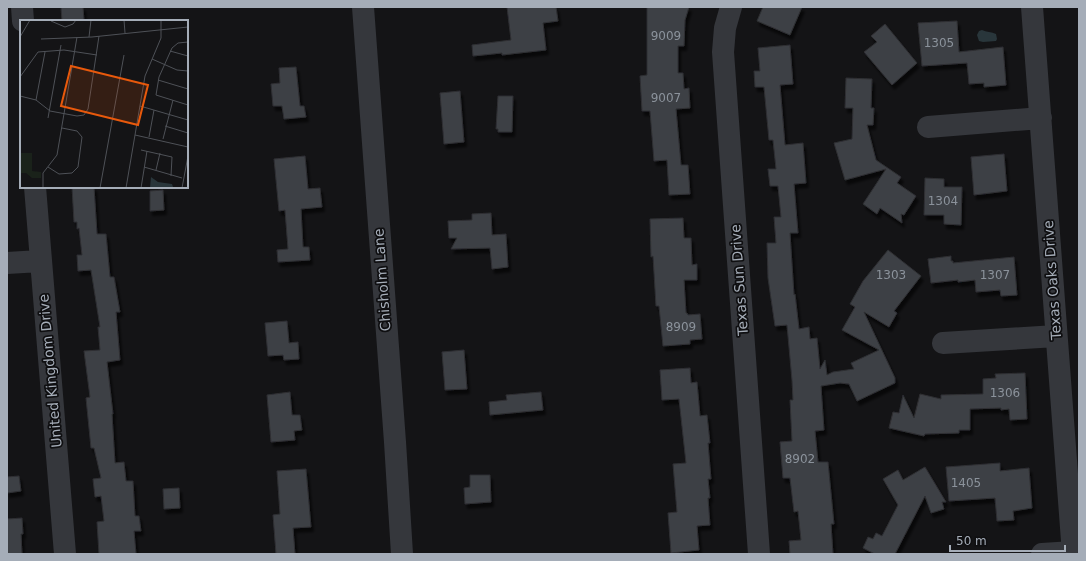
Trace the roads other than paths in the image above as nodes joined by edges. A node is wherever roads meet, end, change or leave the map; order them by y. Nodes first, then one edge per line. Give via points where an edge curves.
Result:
1 (22, 7) edge
2 (363, 7) edge
3 (730, 7) edge
4 (1032, 7) edge
5 (23, 20) edge
6 (1041, 118) junction
7 (928, 127) dead end
8 (35, 188) edge
9 (40, 261) junction
10 (7, 263) edge
11 (1056, 336) junction
12 (943, 343) dead end
13 (1073, 553) edge
14 (65, 554) edge
15 (402, 554) edge
16 (760, 554) edge
17 (1042, 554) edge

1 - 5 street
2 - 15 street, Chisholm Lane
3 - 16 street, Texas Sun Drive via 722,52
4 - 6 street, Texas Oaks Drive
6 - 7 street
6 - 11 street, Texas Oaks Drive
8 - 9 street, United Kingdom Drive
9 - 10 street
9 - 14 street, United Kingdom Drive
11 - 12 street
11 - 13 street, Texas Oaks Drive
13 - 17 street

